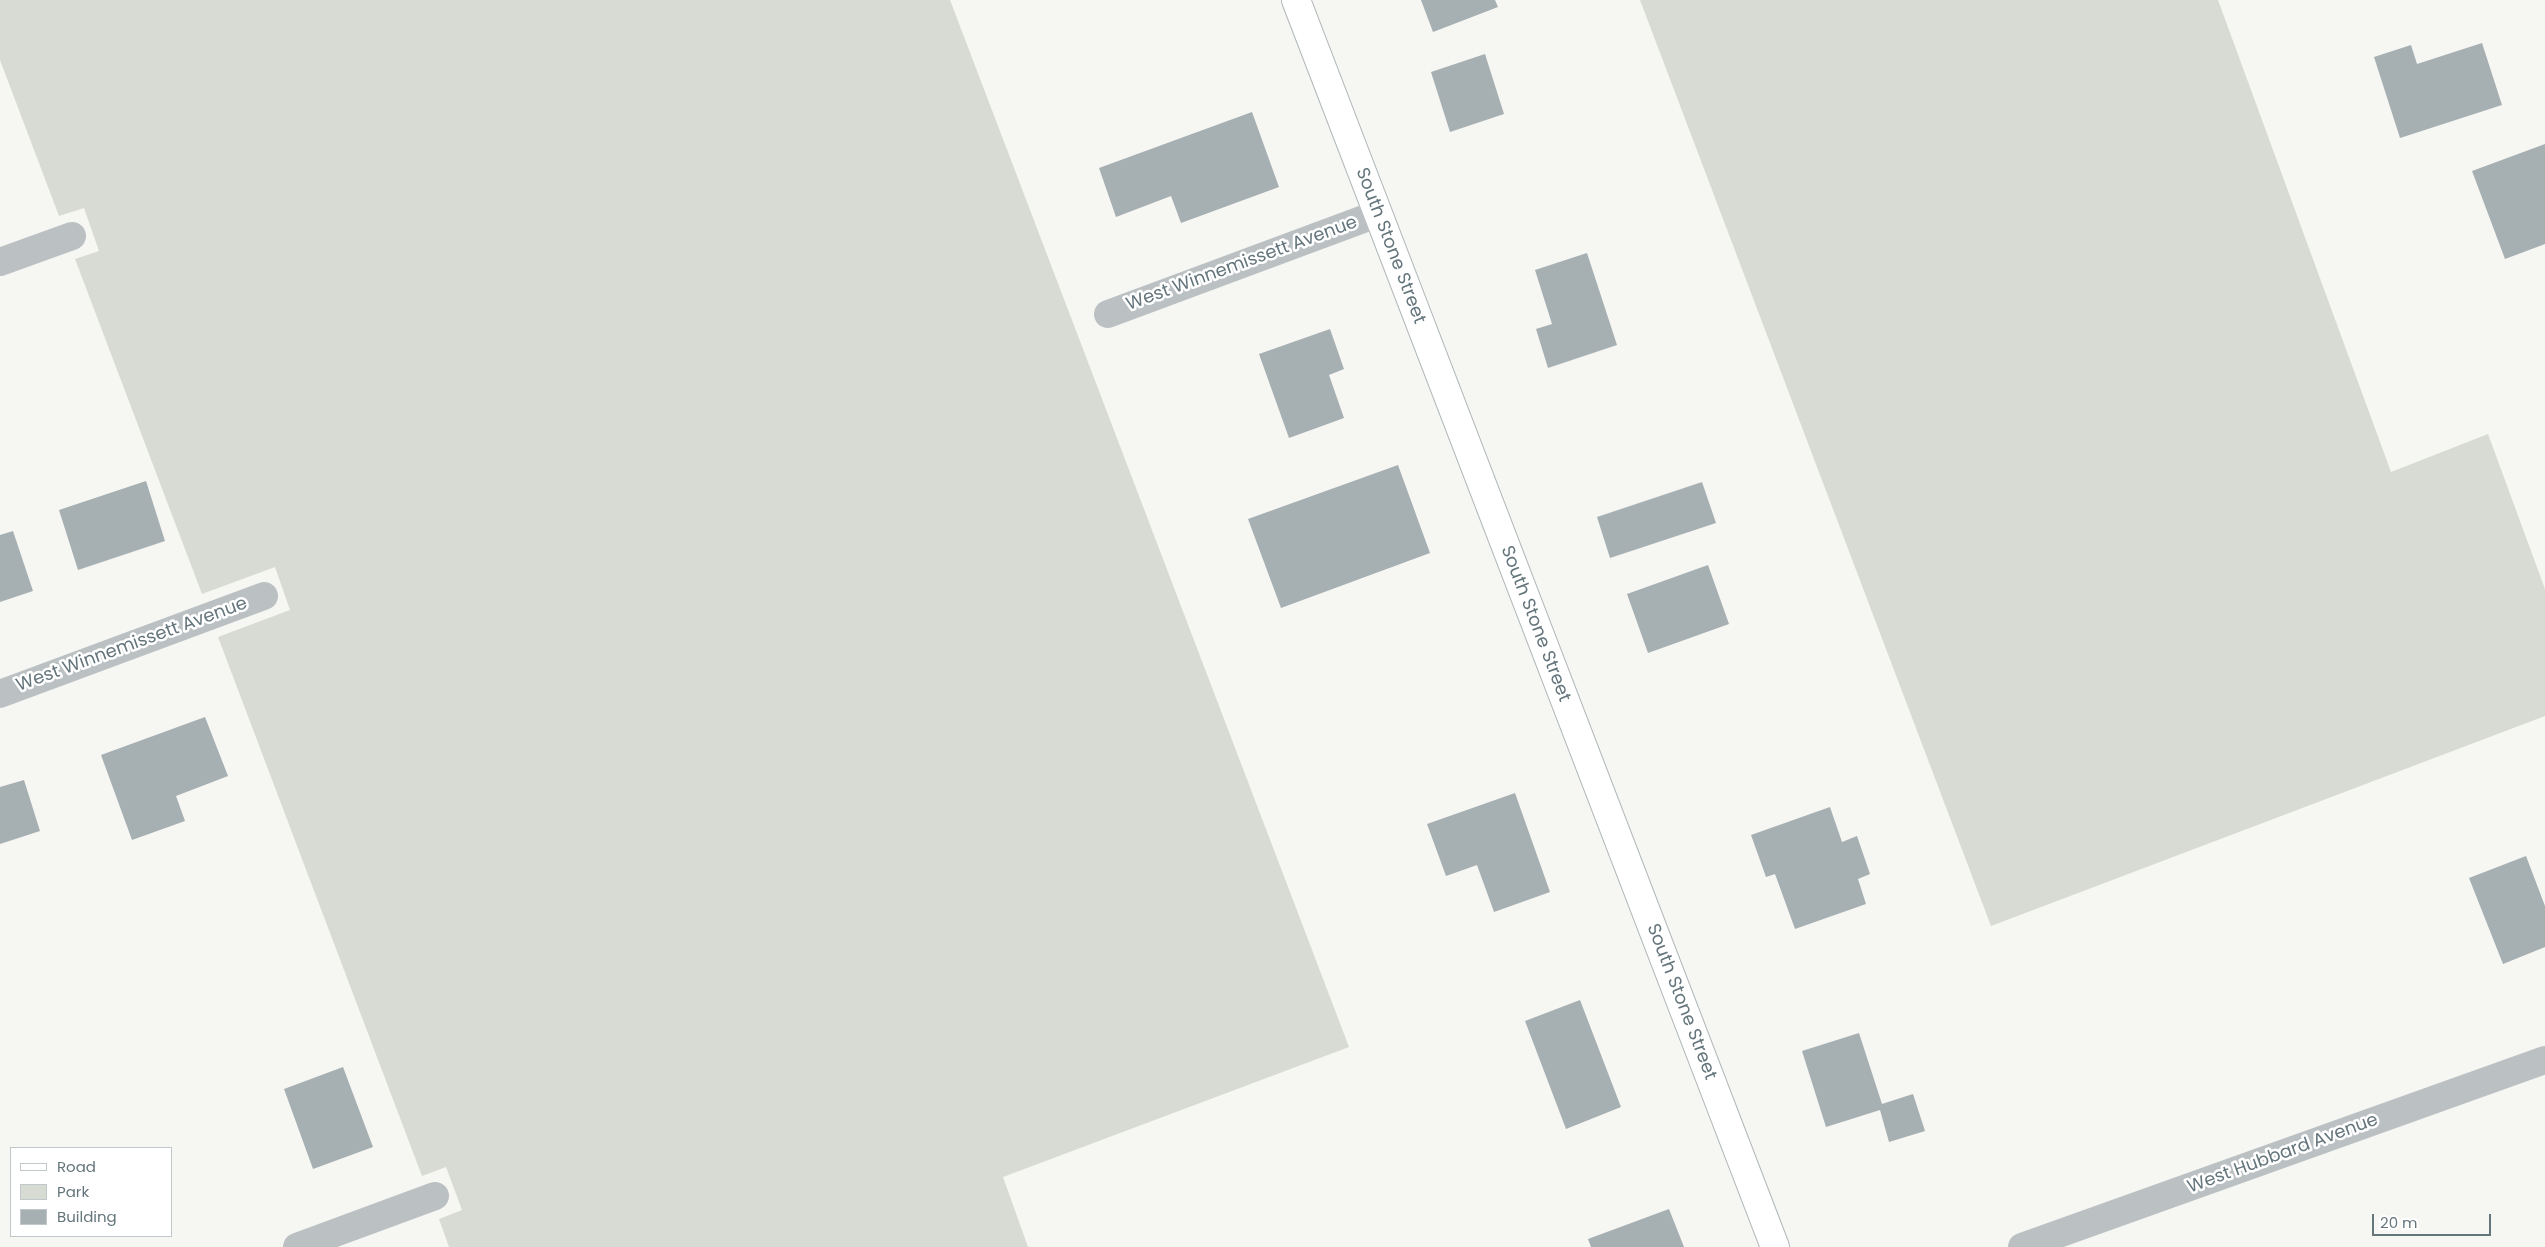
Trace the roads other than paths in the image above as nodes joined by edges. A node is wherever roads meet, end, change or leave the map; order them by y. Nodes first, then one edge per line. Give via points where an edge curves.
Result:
1 (1296, 0) edge
2 (1377, 214) junction
3 (72, 236) dead end
4 (0, 262) edge
5 (1108, 314) dead end
6 (264, 596) dead end
7 (0, 694) edge
8 (2545, 1060) edge
9 (435, 1196) dead end
10 (297, 1247) edge
11 (1775, 1247) edge
12 (2022, 1247) edge

1 - 2 street, South Stone Street
2 - 5 street, West Winnemissett Avenue
2 - 11 street, South Stone Street
3 - 4 street
6 - 7 street, West Winnemissett Avenue
8 - 12 street, West Hubbard Avenue
9 - 10 street

